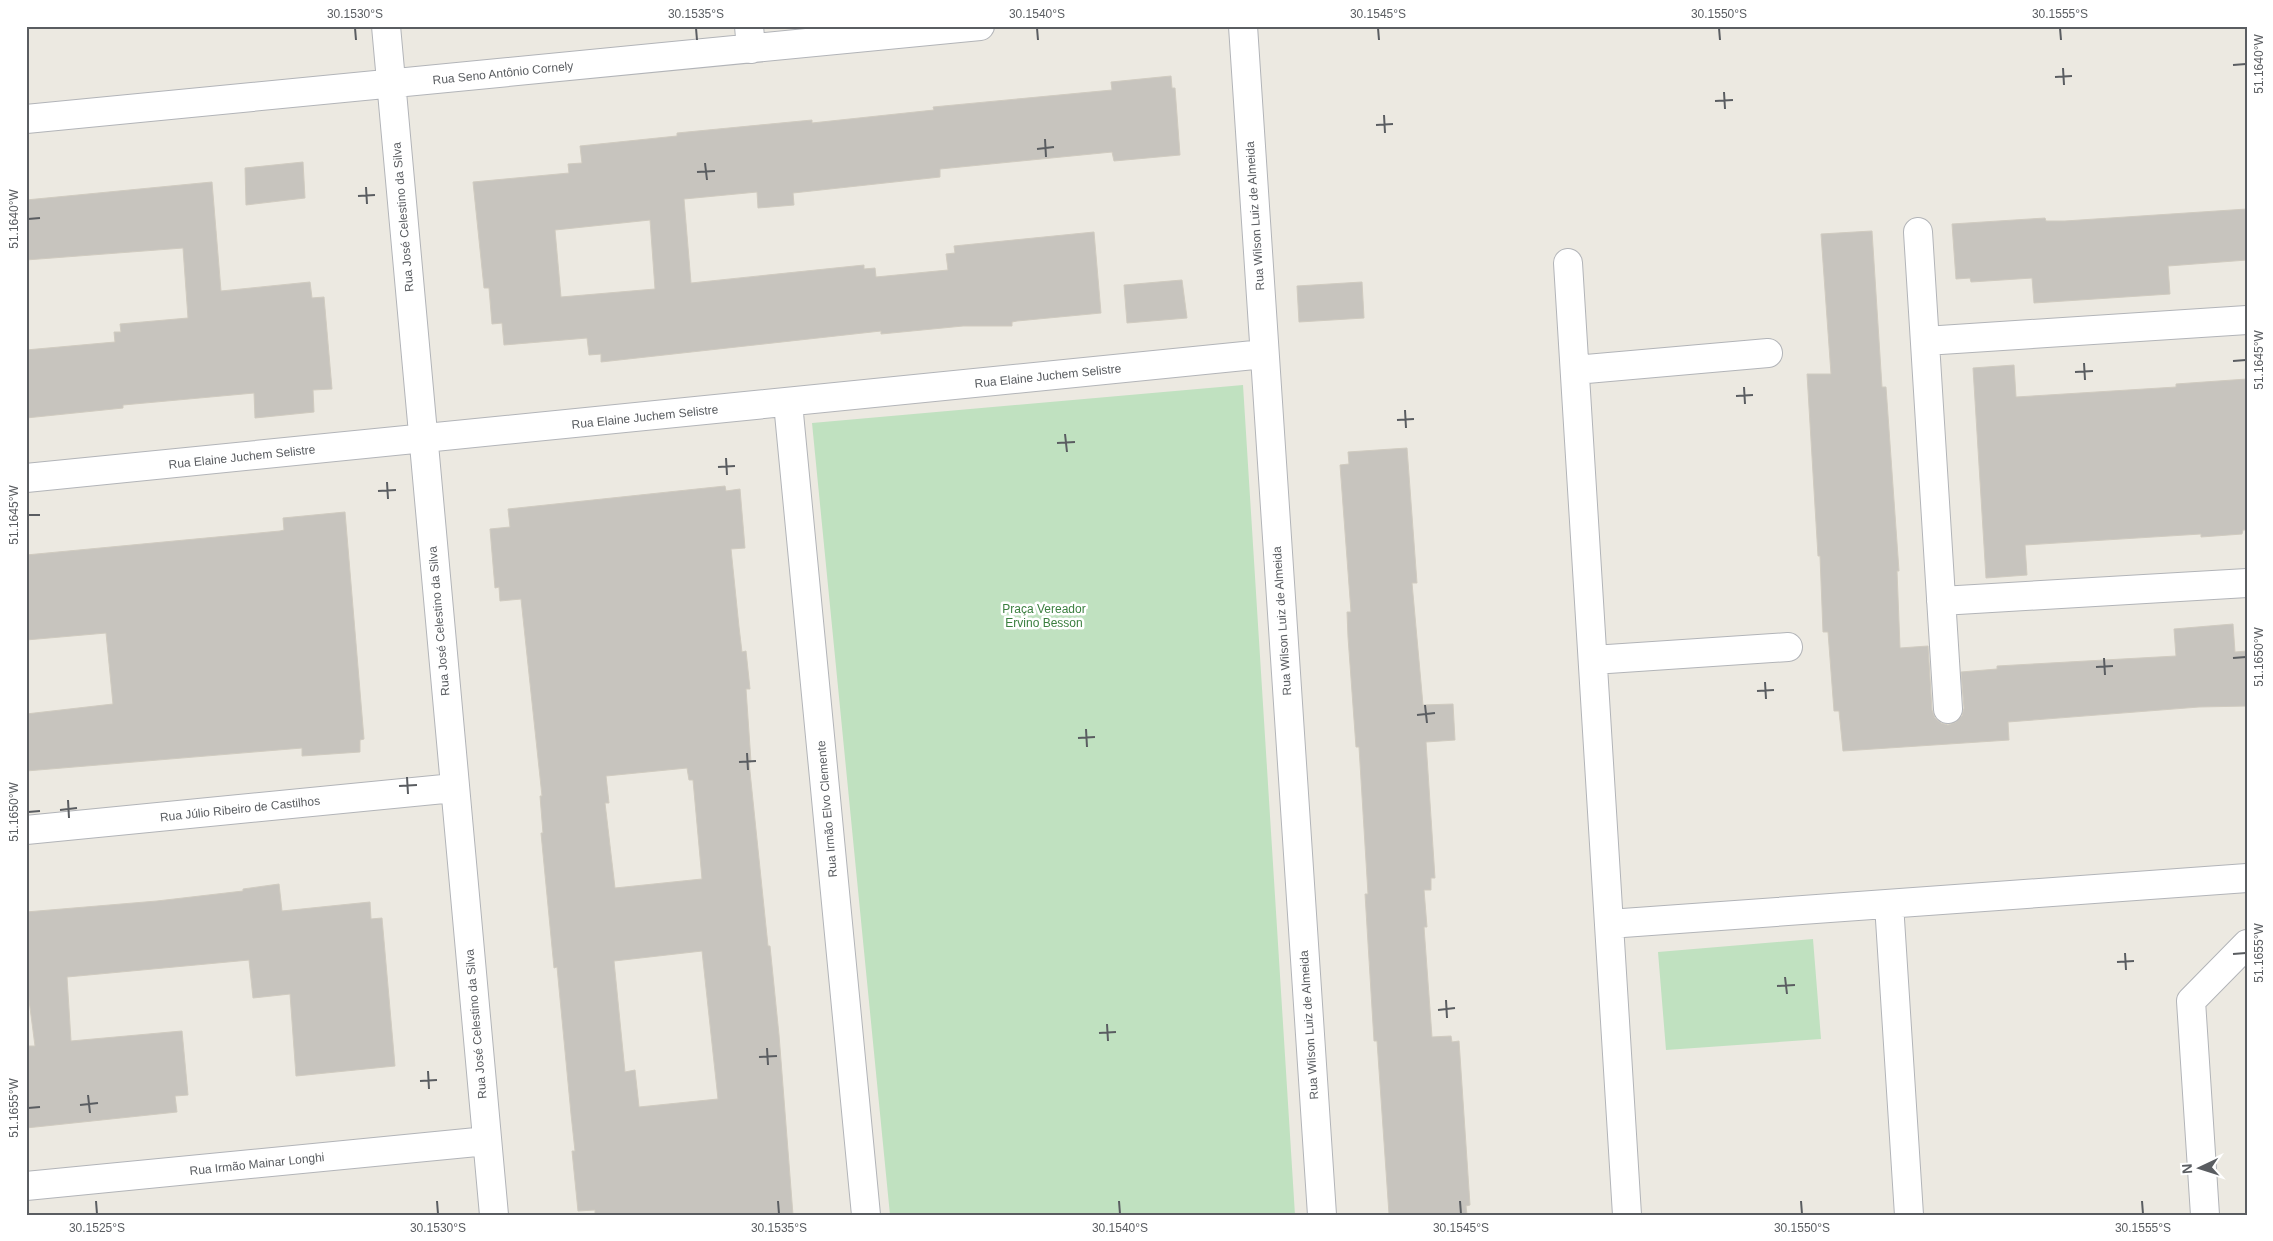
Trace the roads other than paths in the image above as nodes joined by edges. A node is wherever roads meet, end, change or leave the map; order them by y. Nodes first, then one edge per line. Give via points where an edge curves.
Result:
1 (386, 26) edge
2 (980, 26) edge
3 (1243, 26) edge
4 (750, 38) edge
5 (390, 84) junction
6 (26, 119) edge
7 (1918, 232) dead end
8 (1568, 263) dead end
9 (2247, 320) edge
10 (1925, 341) junction
11 (1264, 354) junction
12 (1768, 354) dead end
13 (1575, 370) junction
14 (788, 403) junction
15 (423, 439) junction
16 (26, 478) edge
17 (2247, 583) edge
18 (1941, 601) junction
19 (1788, 647) dead end
20 (1593, 660) junction
21 (1948, 709) dead end
22 (454, 788) junction
23 (26, 830) edge
24 (2247, 878) edge
25 (1889, 904) junction
26 (1609, 924) junction
27 (2247, 944) edge
28 (487, 1141) junction
29 (26, 1186) edge
30 (494, 1215) edge
31 (866, 1215) edge
32 (1322, 1215) edge
33 (1627, 1215) edge
34 (1909, 1215) edge
35 (2205, 1215) edge

1 - 5 street, Rua José Celestino da Silva
2 - 4 street, Rua Seno Antônio Cornely
3 - 11 street, Rua Wilson Luiz de Almeida
4 - 5 street, Rua Seno Antônio Cornely
5 - 6 street, Rua Seno Antônio Cornely
5 - 15 street, Rua José Celestino da Silva
7 - 10 street
8 - 13 street
9 - 10 street
10 - 18 street
11 - 14 street, Rua Elaine Juchem Selistre
11 - 32 street, Rua Wilson Luiz de Almeida
12 - 13 street
13 - 20 street
14 - 15 street, Rua Elaine Juchem Selistre
14 - 31 street, Rua Irmão Elvo Clemente
15 - 16 street, Rua Elaine Juchem Selistre
15 - 22 street, Rua José Celestino da Silva
17 - 18 street
18 - 21 street
19 - 20 street
20 - 26 street
22 - 23 street, Rua Júlio Ribeiro de Castilhos
22 - 28 street, Rua José Celestino da Silva
24 - 25 street
25 - 26 street
25 - 34 street
26 - 33 street
27 - 35 street via 2191,1001
28 - 29 street, Rua Irmão Mainar Longhi
28 - 30 street, Rua José Celestino da Silva

